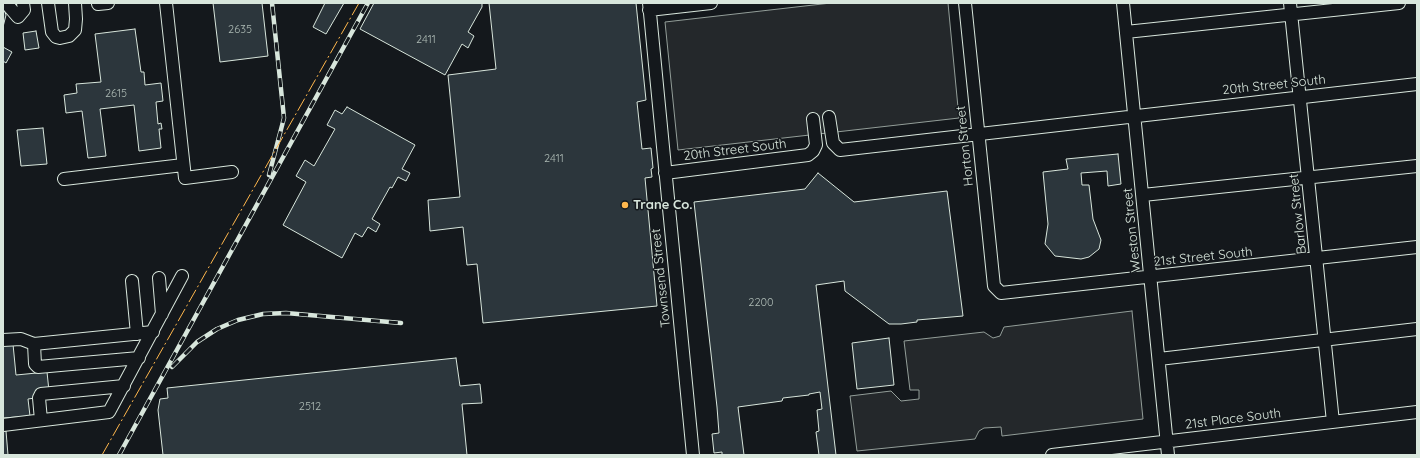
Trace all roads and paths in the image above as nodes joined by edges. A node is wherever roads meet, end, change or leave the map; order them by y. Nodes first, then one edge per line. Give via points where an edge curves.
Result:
1 (6, 3) edge
2 (23, 3) edge
3 (48, 3) edge
4 (74, 3) edge
5 (166, 3) edge
6 (711, 3) edge
7 (965, 3) edge
8 (1123, 3) edge
9 (1290, 3) edge
10 (1399, 3) edge
11 (649, 7) edge
12 (1292, 15) junction
13 (1126, 32) junction
14 (1417, 84) edge
15 (1300, 96) junction
16 (1134, 115) junction
17 (829, 117) dead end
18 (813, 119) dead end
19 (977, 133) junction
20 (183, 165) junction
21 (1417, 166) edge
22 (232, 172) dead end
23 (665, 173) junction
24 (1308, 178) junction
25 (64, 179) dead end
26 (1142, 194) junction
27 (1417, 247) edge
28 (1316, 259) junction
29 (182, 276) dead end
30 (1151, 277) junction
31 (159, 278) dead end
32 (132, 281) dead end
33 (994, 286) joint
34 (162, 314) junction
35 (1417, 330) edge
36 (153, 332) junction
37 (137, 334) junction
38 (3, 340) edge
39 (1324, 340) junction
40 (34, 344) junction
41 (139, 358) junction
42 (1159, 359) junction
43 (124, 386) junction
44 (1417, 412) edge
45 (41, 420) junction
46 (1333, 422) junction
47 (3, 425) edge
48 (1167, 441) junction
49 (693, 455) edge
50 (1052, 455) edge
51 (1168, 455) edge

1 - 2 street via 18,17 24,10
3 - 4 street via 52,32 60,38 68,36 74,30
5 - 20 street
6 - 11 street
7 - 19 street, Horton Street
8 - 13 street, Weston Street
9 - 12 street, Barlow Street
10 - 12 street
11 - 23 street, Townsend Street
12 - 13 street
12 - 15 street, Barlow Street
13 - 16 street, Weston Street
14 - 15 street, 20th Street South
15 - 16 street, 20th Street South
15 - 24 street, Barlow Street
16 - 19 street, 20th Street South
16 - 26 street, Weston Street
17 - 19 street via 833,143 840,150
18 - 23 street, 20th Street South via 816,145 808,154
19 - 33 street, Horton Street
20 - 22 street via 185,178
20 - 25 street
21 - 24 street
23 - 49 street, Townsend Street
24 - 26 street
24 - 28 street, Barlow Street
26 - 30 street, Weston Street
27 - 28 street, 21st Street South
28 - 30 street, 21st Street South
28 - 39 street, Barlow Street
29 - 34 street
30 - 33 street, 21st Street South via 1001,293
30 - 42 street, Weston Street
31 - 34 street
32 - 37 street
34 - 36 street
35 - 39 street
36 - 37 street
36 - 41 street
37 - 40 street
38 - 40 street via 21,339
39 - 42 street
39 - 46 street, Barlow Street
40 - 41 street via 35,364 38,367
41 - 43 street
42 - 48 street, Weston Street
43 - 45 street via 110,412
43 - 45 street via 41,394
44 - 46 street, 21st Place South
45 - 47 street
46 - 48 street, 21st Place South
48 - 50 street, 21st Place South
48 - 51 street, Weston Street

